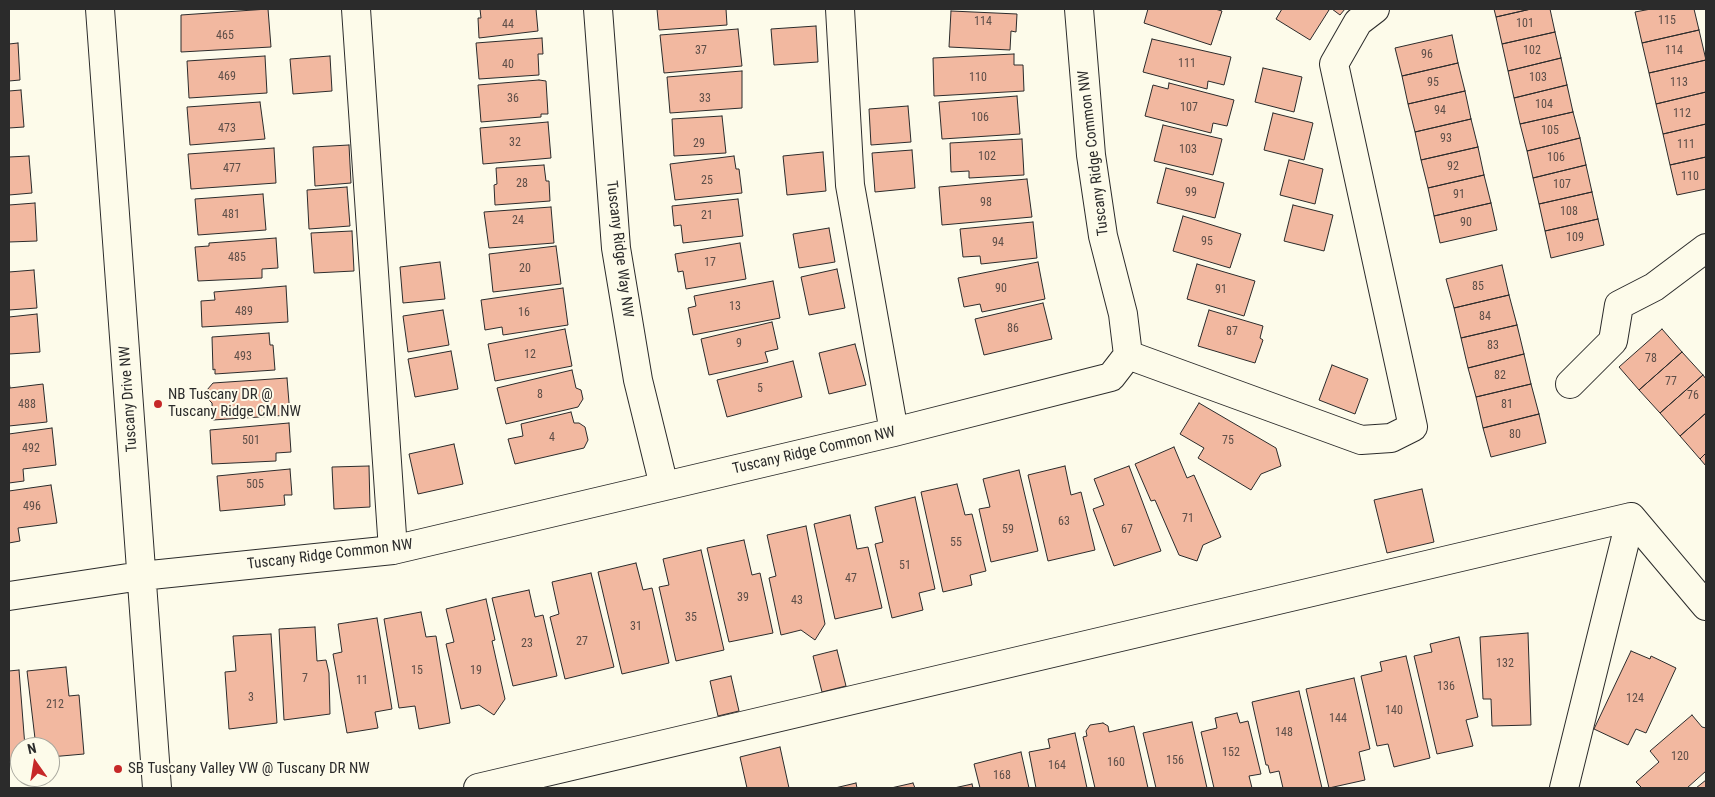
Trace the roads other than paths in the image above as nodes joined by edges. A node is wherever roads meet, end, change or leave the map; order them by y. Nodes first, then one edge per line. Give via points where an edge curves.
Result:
1 (100, 9) edge
2 (356, 9) edge
3 (598, 9) edge
4 (840, 9) edge
5 (1080, 9) edge
6 (1375, 9) edge
7 (1706, 248) edge
8 (1128, 355) junction
9 (1570, 384) dead end
10 (894, 432) junction
11 (664, 486) junction
12 (1631, 517) junction
13 (393, 550) junction
14 (141, 576) junction
15 (9, 596) edge
16 (1706, 606) edge
17 (157, 788) edge
18 (478, 788) edge
19 (1564, 788) edge

1 - 14 street, Tuscany Drive NW
2 - 13 street
3 - 11 street, Tuscany Ridge Way NW via 616,248 638,380
4 - 10 street via 850,185
5 - 8 street, Tuscany Ridge Common NW via 1091,155 1102,236 1123,314
6 - 8 street via 1358,22 1334,64 1414,426 1391,438 1361,440
7 - 9 street via 1654,287 1618,305 1613,341
8 - 10 street, Tuscany Ridge Common NW via 1111,377
10 - 11 street, Tuscany Ridge Common NW
11 - 13 street, Tuscany Ridge Common NW
12 - 16 street
12 - 18 street
12 - 19 street
13 - 14 street, Tuscany Ridge Common NW
14 - 15 street, Tuscany Ridge Common NW
14 - 17 street, Tuscany Drive NW

